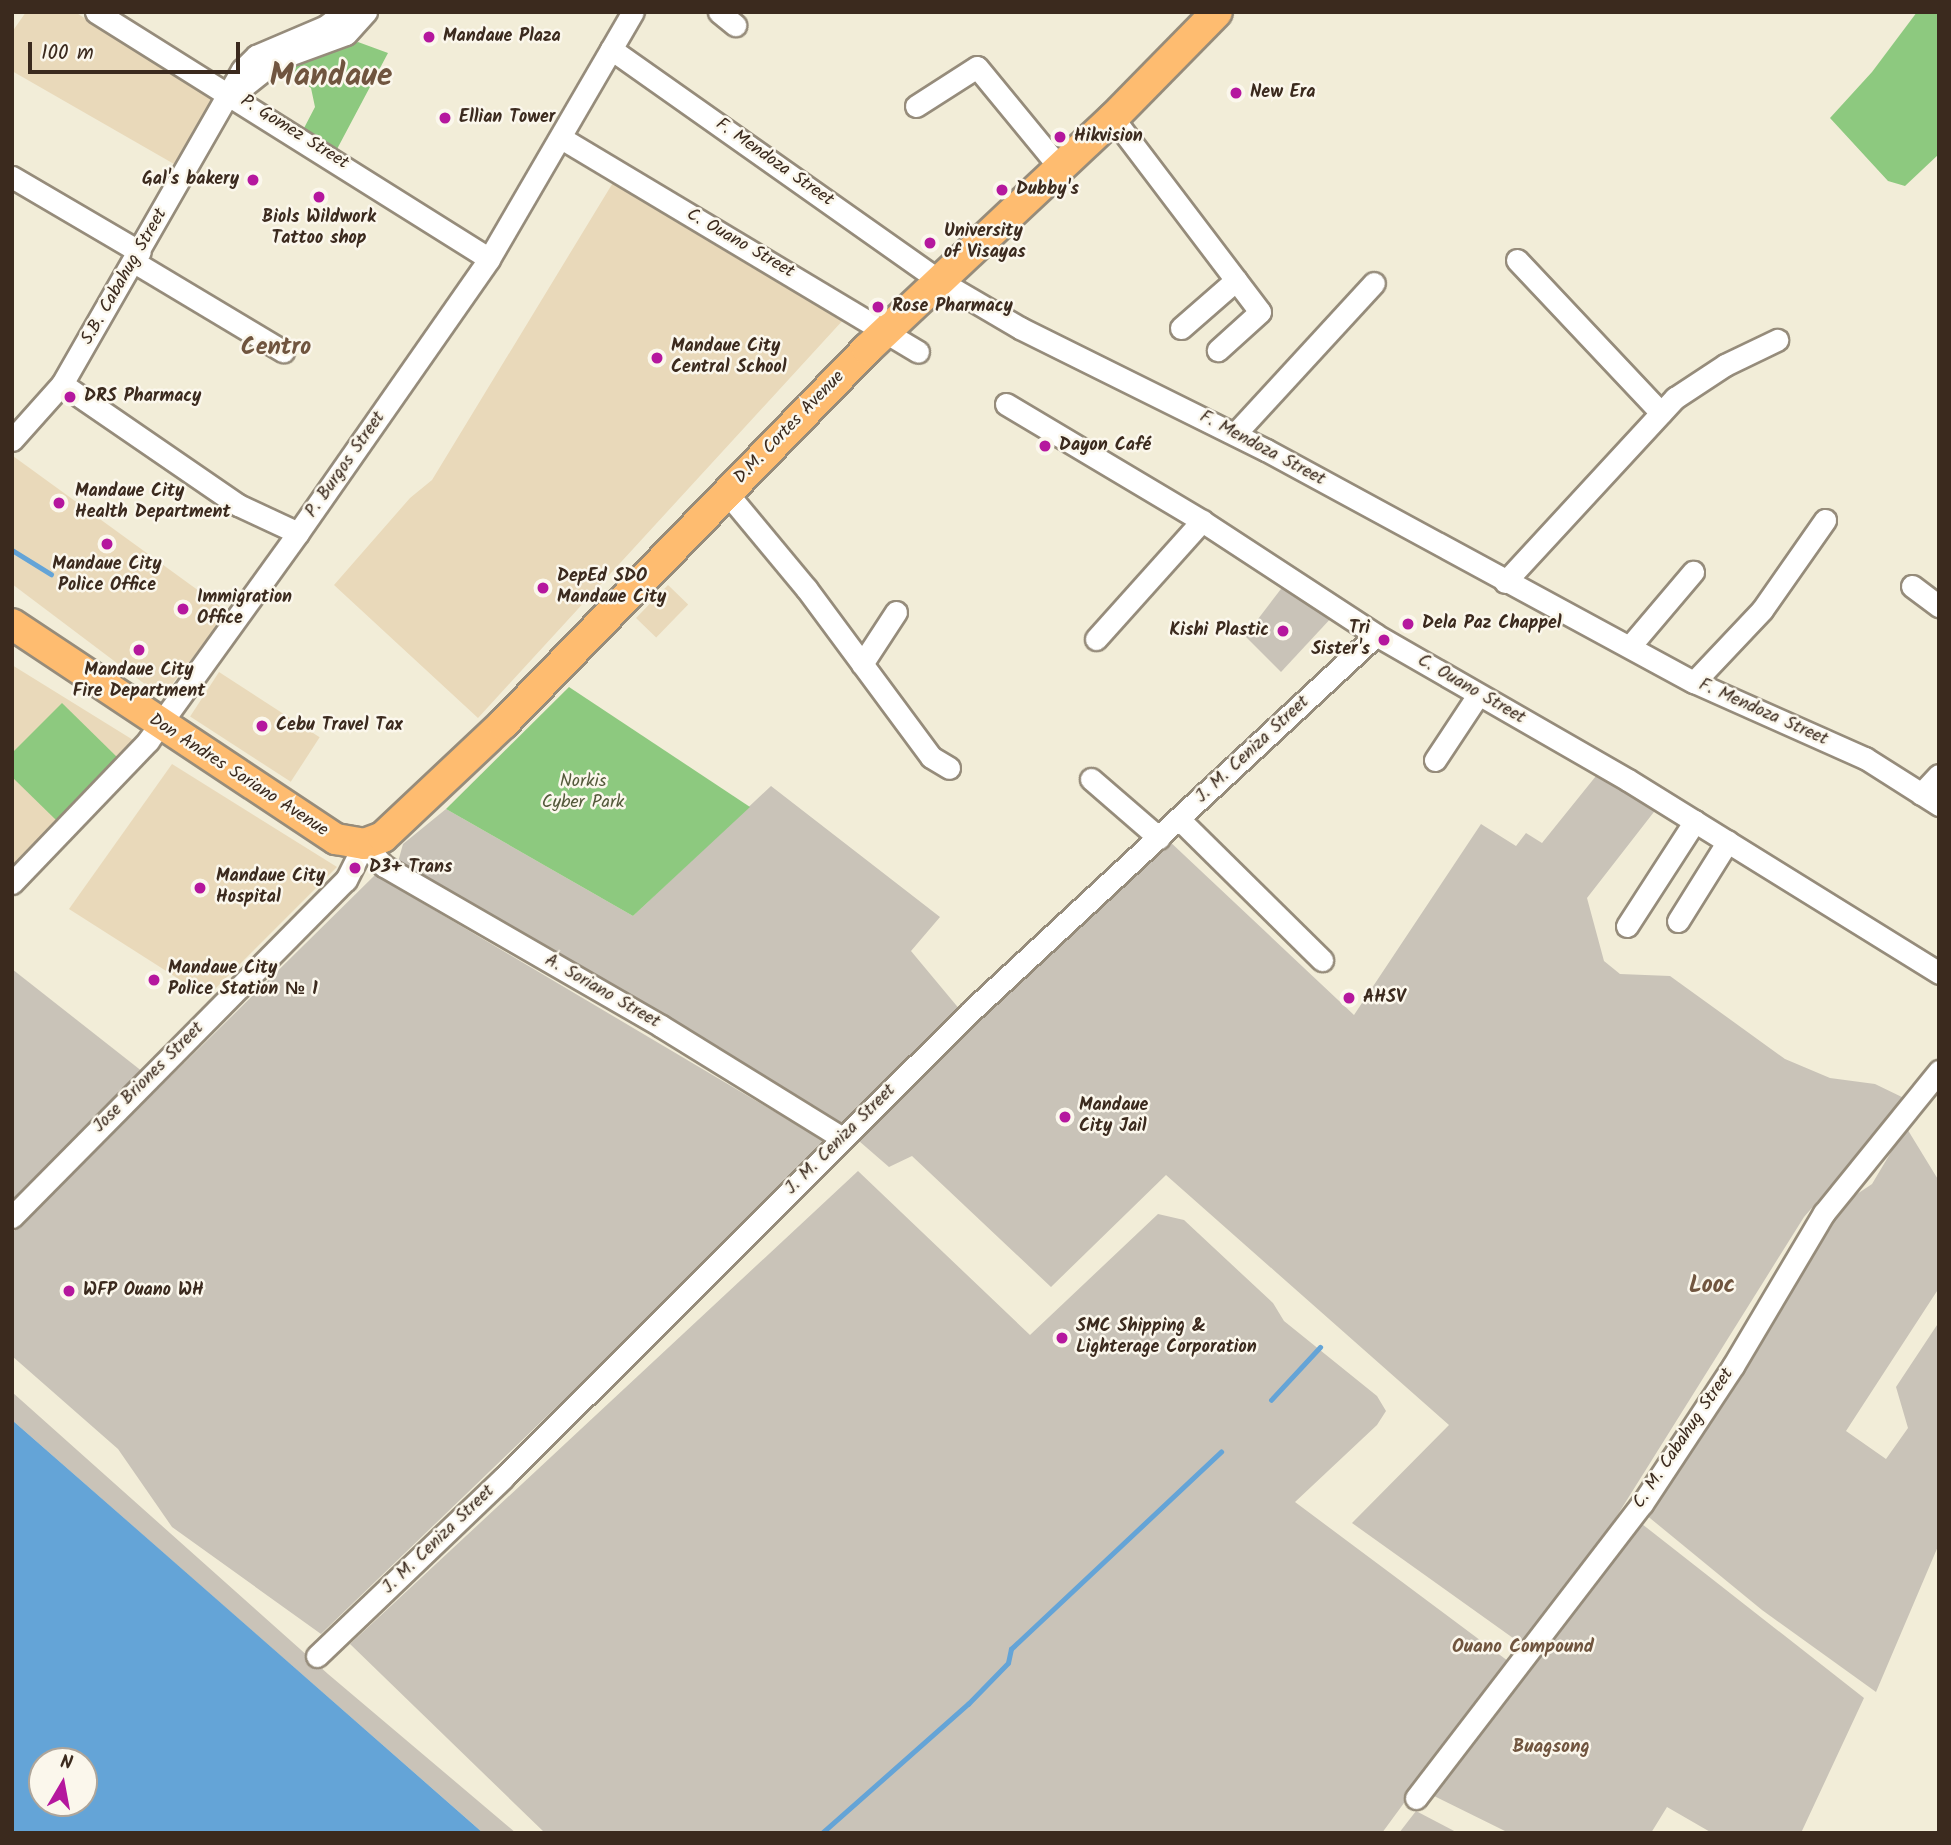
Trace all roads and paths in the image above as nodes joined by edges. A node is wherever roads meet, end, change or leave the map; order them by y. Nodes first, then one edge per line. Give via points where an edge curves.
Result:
1 (96, 12) edge
2 (633, 12) edge
3 (1217, 12) edge
4 (358, 13) edge
5 (611, 49) junction
6 (229, 97) junction
7 (916, 106) dead end
8 (1113, 118) junction
9 (561, 138) junction
10 (1059, 167) junction
11 (12, 177) edge
12 (137, 257) junction
13 (489, 259) junction
14 (1517, 260) dead end
15 (1236, 279) junction
16 (940, 281) junction
17 (1374, 283) dead end
18 (1181, 328) dead end
19 (886, 331) junction
20 (1777, 340) dead end
21 (283, 351) dead end
22 (1218, 351) dead end
23 (918, 352) dead end
24 (62, 384) junction
25 (1006, 404) dead end
26 (1666, 407) junction
27 (1235, 434) junction
28 (12, 440) edge
29 (727, 493) junction
30 (1825, 520) dead end
31 (1202, 521) junction
32 (298, 533) junction
33 (1693, 572) dead end
34 (1505, 582) junction
35 (1912, 586) dead end
36 (1939, 606) edge
37 (895, 612) dead end
38 (12, 624) edge
39 (1376, 635) junction
40 (1096, 639) dead end
41 (1631, 645) junction
42 (862, 664) junction
43 (1694, 682) junction
44 (1478, 695) junction
45 (159, 726) junction
46 (1435, 760) dead end
47 (949, 768) dead end
48 (1939, 775) edge
49 (1091, 779) dead end
50 (1930, 800) edge
51 (1179, 820) junction
52 (1695, 821) junction
53 (1158, 838) junction
54 (1728, 841) junction
55 (365, 844) junction
56 (12, 883) edge
57 (1678, 921) dead end
58 (1627, 926) dead end
59 (1322, 960) dead end
60 (1939, 973) edge
61 (1939, 1070) edge
62 (842, 1138) junction
63 (12, 1217) edge
64 (317, 1656) dead end
65 (1416, 1798) dead end

1 - 6 street, P. Gomez Street
2 - 5 street, P. Burgos Street
3 - 8 highway, D.M. Cortes Avenue
4 - 6 street, S.B. Cabahug Street via 346,34 272,63
5 - 9 street, P. Burgos Street
5 - 16 street, F. Mendoza Street
6 - 12 street, S.B. Cabahug Street
6 - 13 street, P. Gomez Street
7 - 10 street via 977,67
8 - 10 highway, D.M. Cortes Avenue
8 - 15 street
9 - 13 street, P. Burgos Street
9 - 19 street, C. Ouano Street
10 - 16 highway, D.M. Cortes Avenue
11 - 12 street
12 - 21 street
12 - 24 street, S.B. Cabahug Street
13 - 32 street, P. Burgos Street
14 - 26 street
15 - 18 street
15 - 22 street via 1260,312
16 - 19 highway, D.M. Cortes Avenue
16 - 27 street, F. Mendoza Street via 1020,328
17 - 27 street
19 - 23 street, C. Ouano Street
19 - 29 highway, D.M. Cortes Avenue
20 - 26 street via 1725,365
24 - 28 street, S.B. Cabahug Street
24 - 32 street via 238,505
25 - 31 street, C. Ouano Street
26 - 34 street
27 - 34 street, F. Mendoza Street
29 - 42 street
29 - 55 highway, D.M. Cortes Avenue via 422,804 389,834
30 - 43 street via 1762,610
31 - 39 street, C. Ouano Street
31 - 40 street
32 - 45 street, P. Burgos Street
33 - 41 street
34 - 41 street, F. Mendoza Street
35 - 36 street
37 - 42 street
38 - 45 highway, Don Andres Soriano Avenue
39 - 44 street, C. Ouano Street
39 - 51 street, J. M. Ceniza Street
41 - 43 street, F. Mendoza Street
42 - 47 street via 930,757
43 - 50 street, F. Mendoza Street via 1865,758
44 - 46 street
44 - 52 street, C. Ouano Street
45 - 55 highway, Don Andres Soriano Avenue via 336,839
45 - 56 street, P. Burgos Street
48 - 50 street
49 - 53 street
51 - 53 street, J. M. Ceniza Street
51 - 59 street
52 - 54 street, C. Ouano Street
52 - 58 street
53 - 62 street, J. M. Ceniza Street
54 - 57 street
54 - 60 street, C. Ouano Street
55 - 62 street, A. Soriano Street via 384,866 661,1026
55 - 63 street, Jose Briones Street via 346,880
61 - 65 street, C. M. Cabahug Street via 1824,1213 1733,1366 1643,1504
62 - 64 street, J. M. Ceniza Street via 513,1468

